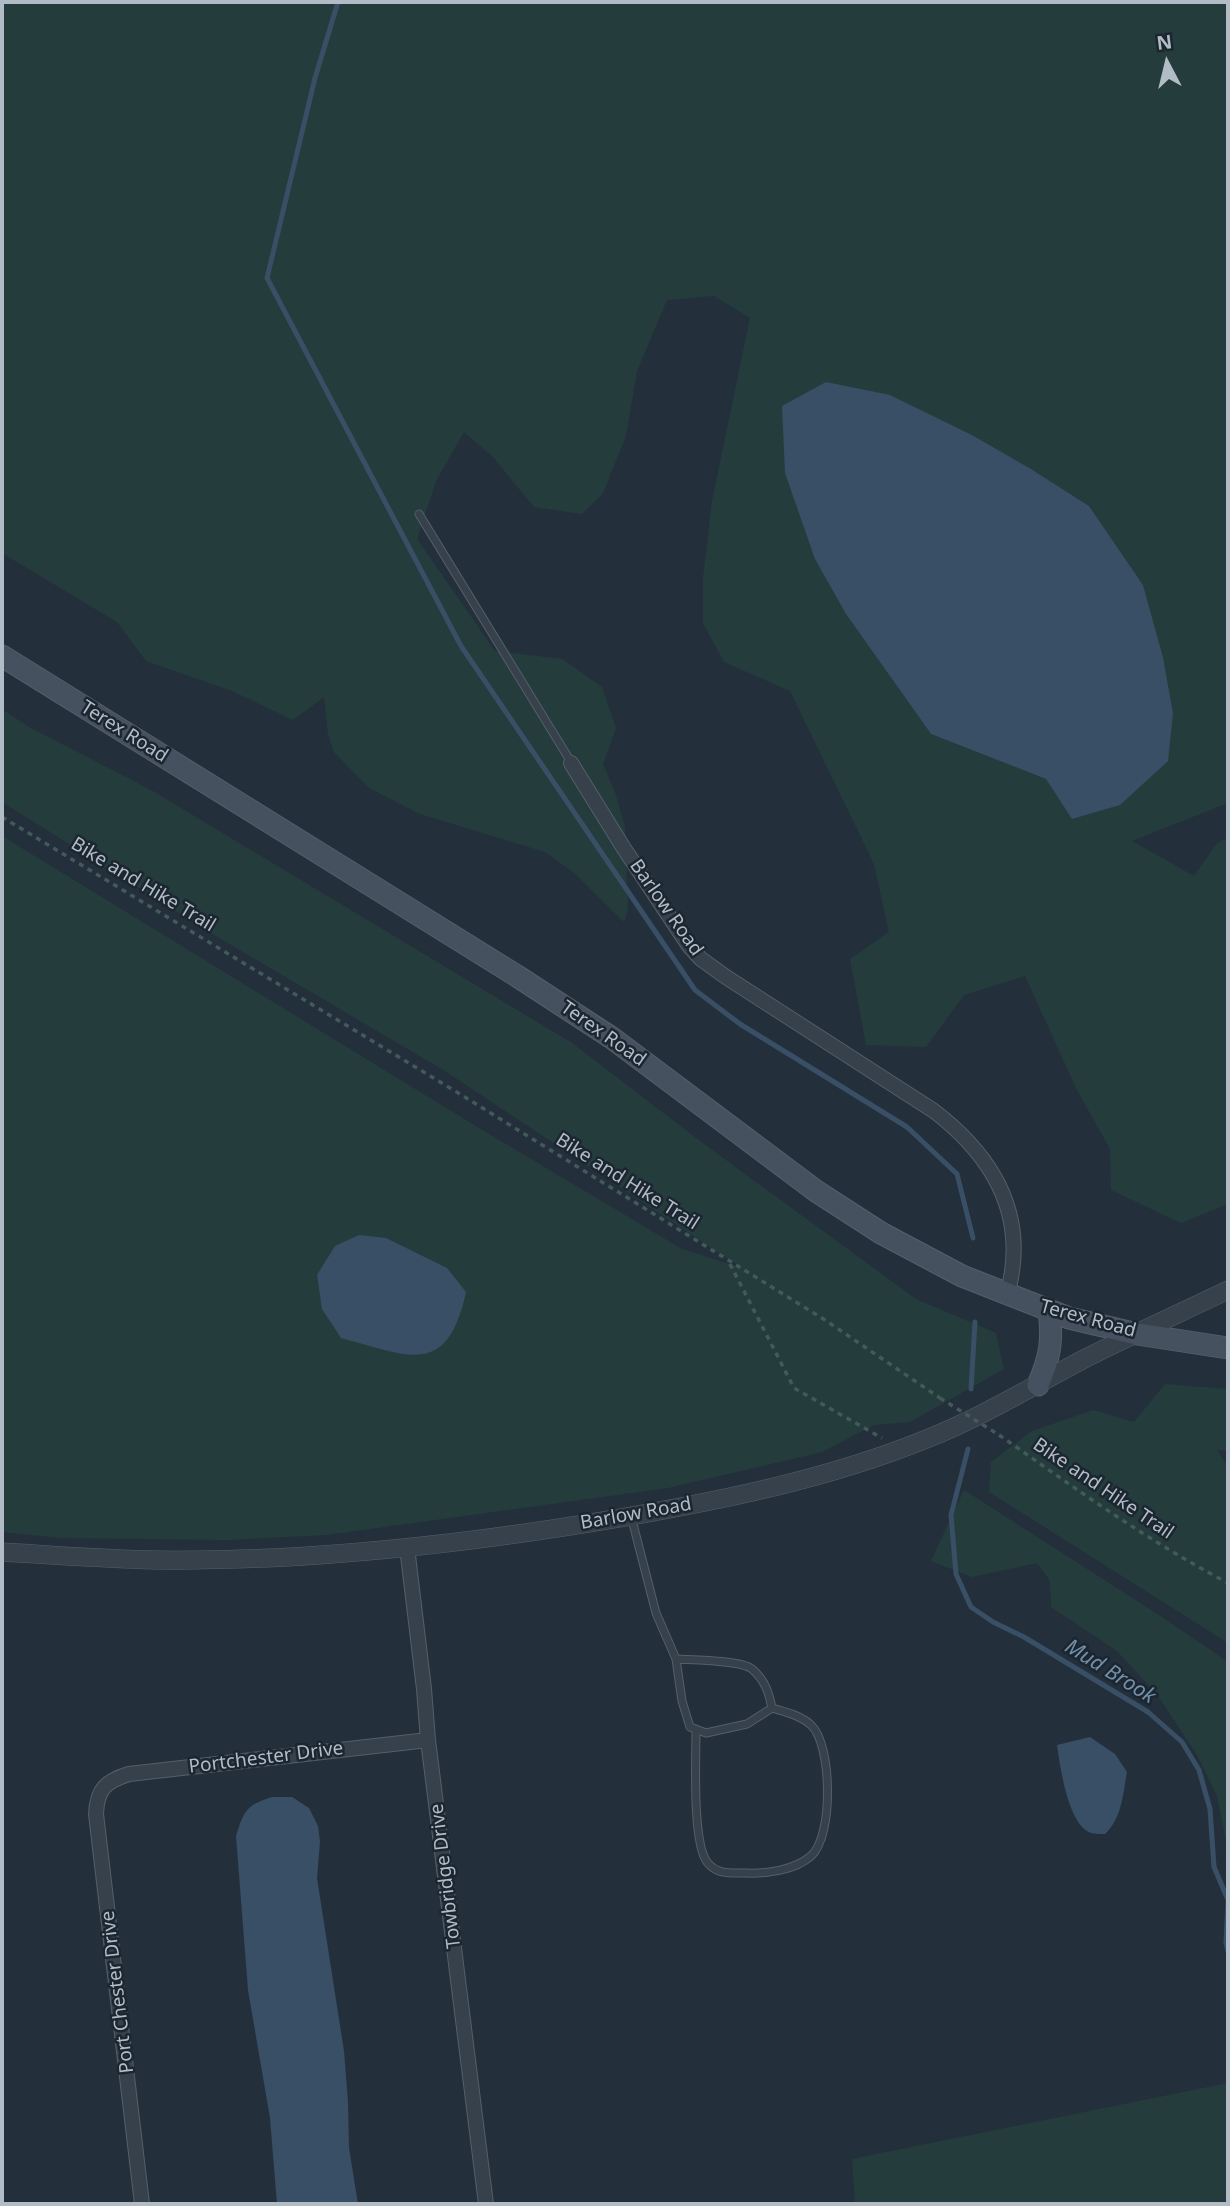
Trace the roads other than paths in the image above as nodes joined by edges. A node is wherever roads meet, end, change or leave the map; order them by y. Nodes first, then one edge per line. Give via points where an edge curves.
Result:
1 (419, 513) dead end
2 (2, 656) edge
3 (571, 763) joint
4 (1228, 1290) edge
5 (1007, 1294) junction
6 (1049, 1311) junction
7 (1137, 1334) junction
8 (1228, 1348) edge
9 (1038, 1385) junction
10 (631, 1516) junction
11 (407, 1547) junction
12 (2, 1552) edge
13 (676, 1659) junction
14 (772, 1708) junction
15 (696, 1730) junction
16 (428, 1740) junction
17 (107, 1783) joint
18 (142, 2204) edge
19 (486, 2204) edge

1 - 3 lane
2 - 5 main road, Terex Road via 591,1024 870,1226 934,1262
3 - 5 street, Barlow Road via 701,959 934,1111 978,1151 995,1176 1008,1210 1013,1258
4 - 7 street, Barlow Road
5 - 6 main road, Terex Road
6 - 7 main road, Terex Road
6 - 9 main road via 1049,1361
7 - 8 main road, Terex Road
7 - 9 street, Barlow Road
9 - 10 street, Barlow Road via 971,1421 855,1465
10 - 11 street, Barlow Road
10 - 13 lane via 656,1613
11 - 12 street, Barlow Road via 204,1560
11 - 16 street, Towbridge Drive
13 - 14 lane via 751,1667 768,1688
13 - 15 lane via 682,1701 690,1727
14 - 15 lane via 747,1724 706,1734
14 - 15 lane via 813,1726 823,1752 830,1798 824,1832 813,1855 794,1866 761,1874 720,1872 706,1861 699,1840
16 - 17 street, Portchester Drive via 129,1773
16 - 19 street, Towbridge Drive
17 - 18 street, Port Chester Drive via 96,1814

